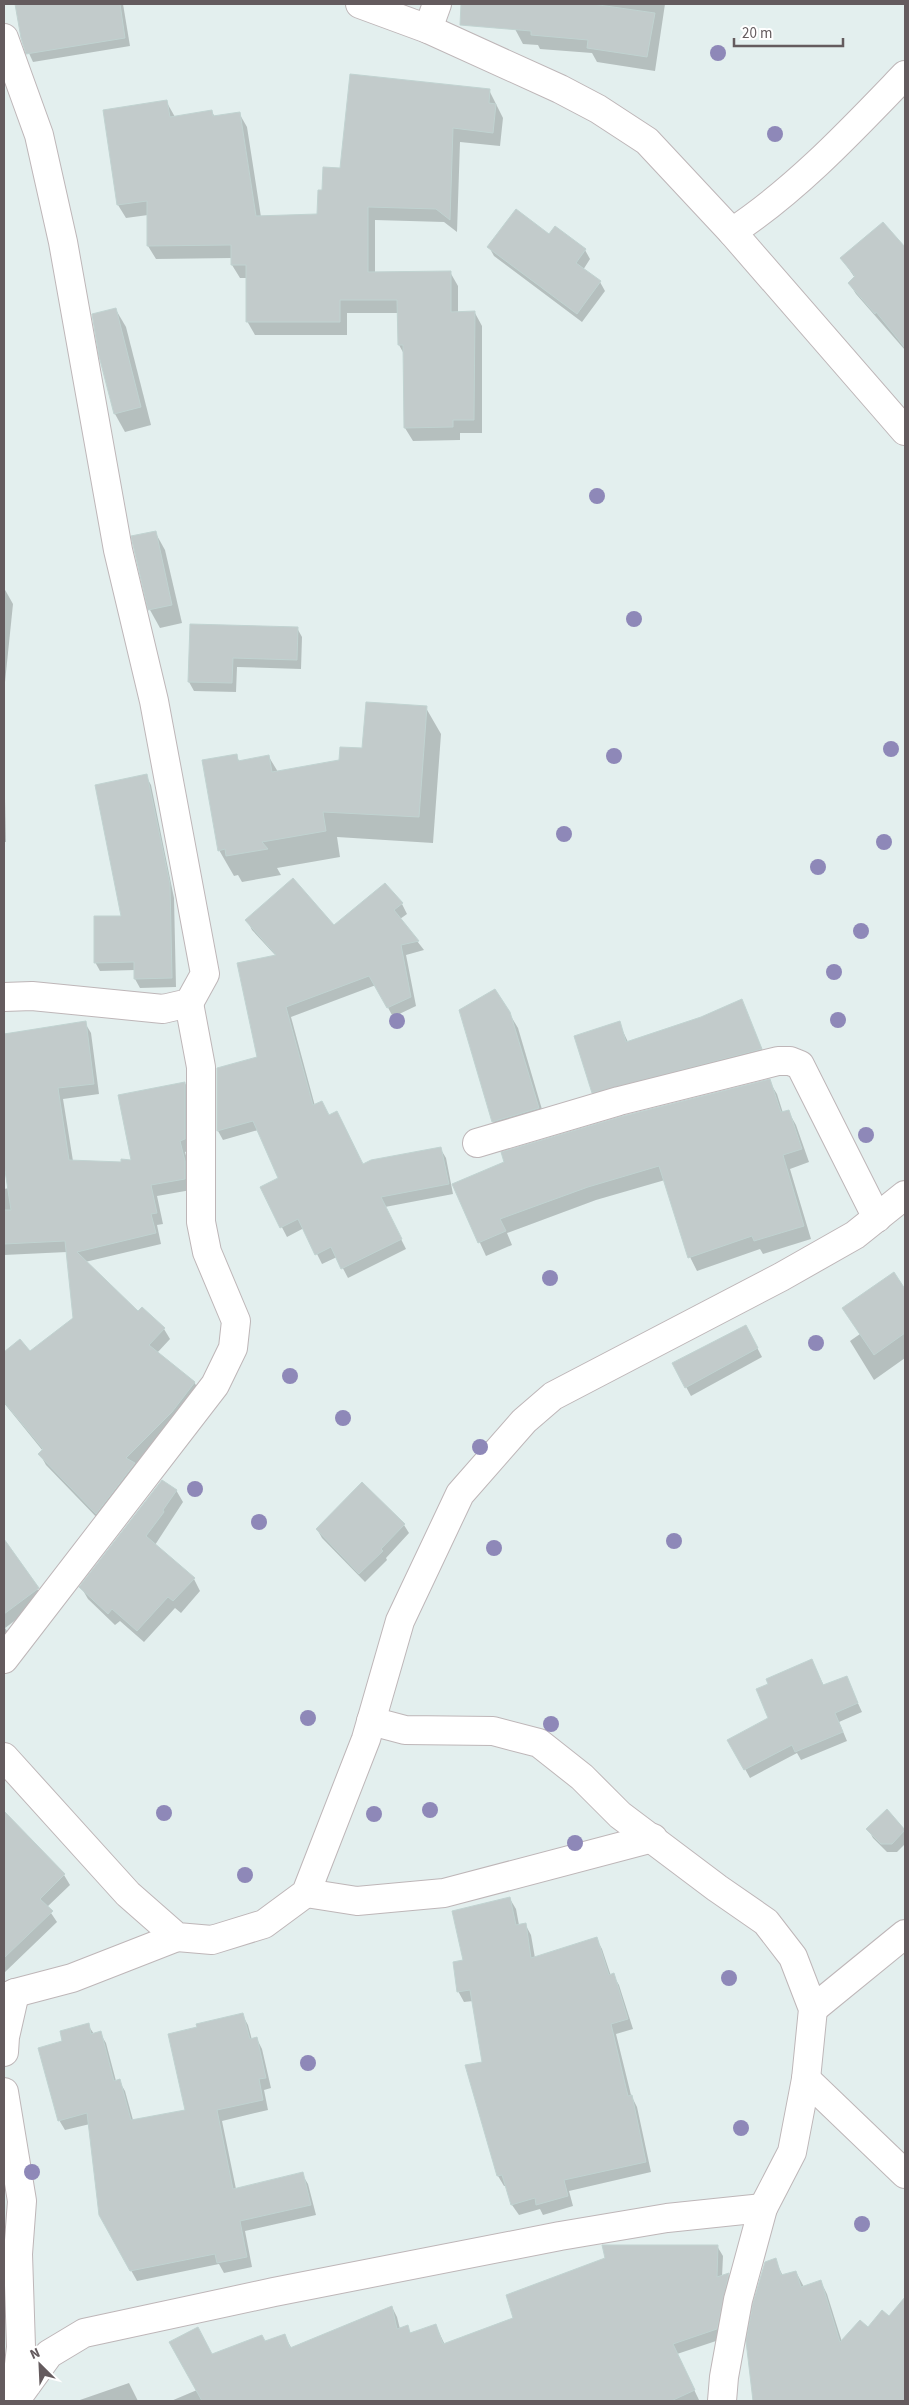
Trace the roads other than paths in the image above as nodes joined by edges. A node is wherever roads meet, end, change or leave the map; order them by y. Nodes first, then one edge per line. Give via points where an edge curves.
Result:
1 (360, 4) edge
2 (437, 4) edge
3 (428, 29) junction
4 (4, 38) edge
5 (905, 75) edge
6 (732, 232) junction
7 (905, 431) edge
8 (4, 997) edge
9 (189, 1003) junction
10 (478, 1142) dead end
11 (905, 1195) edge
12 (876, 1218) junction
13 (4, 1659) edge
14 (371, 1721) junction
15 (4, 1757) edge
16 (653, 1838) junction
17 (306, 1893) junction
18 (905, 1934) edge
19 (178, 1937) junction
20 (10, 1996) edge
21 (813, 2009) junction
22 (4, 2052) edge
23 (806, 2079) junction
24 (4, 2092) edge
25 (905, 2174) edge
26 (763, 2208) junction
27 (15, 2401) edge
28 (722, 2401) edge

1 - 3 street
2 - 3 street
3 - 6 street via 598,109 647,141
4 - 9 street via 41,144 118,550 154,701 205,974
5 - 6 street via 809,171 762,212
6 - 7 street
8 - 9 street via 32,996 163,1008
9 - 13 street via 200,1067 201,1222 207,1252 236,1321 233,1348 215,1386
10 - 12 street via 618,1101 778,1061 790,1061 800,1065
11 - 12 street
12 - 14 street via 855,1235 781,1277 553,1396 524,1421 460,1494 400,1621
14 - 16 street via 405,1730 493,1731 539,1743 582,1776 620,1815
14 - 17 street
15 - 19 street via 128,1894
16 - 17 street via 444,1893 357,1900
16 - 21 street via 766,1922 793,1957
17 - 19 street via 264,1924 212,1940
18 - 21 street
19 - 20 street via 72,1978
20 - 22 street
21 - 23 street
23 - 25 street
23 - 26 street via 792,2152
24 - 27 street via 22,2201 18,2254 20,2347
26 - 27 street via 667,2218 560,2236 274,2292 84,2334 48,2354
26 - 28 street via 738,2300

